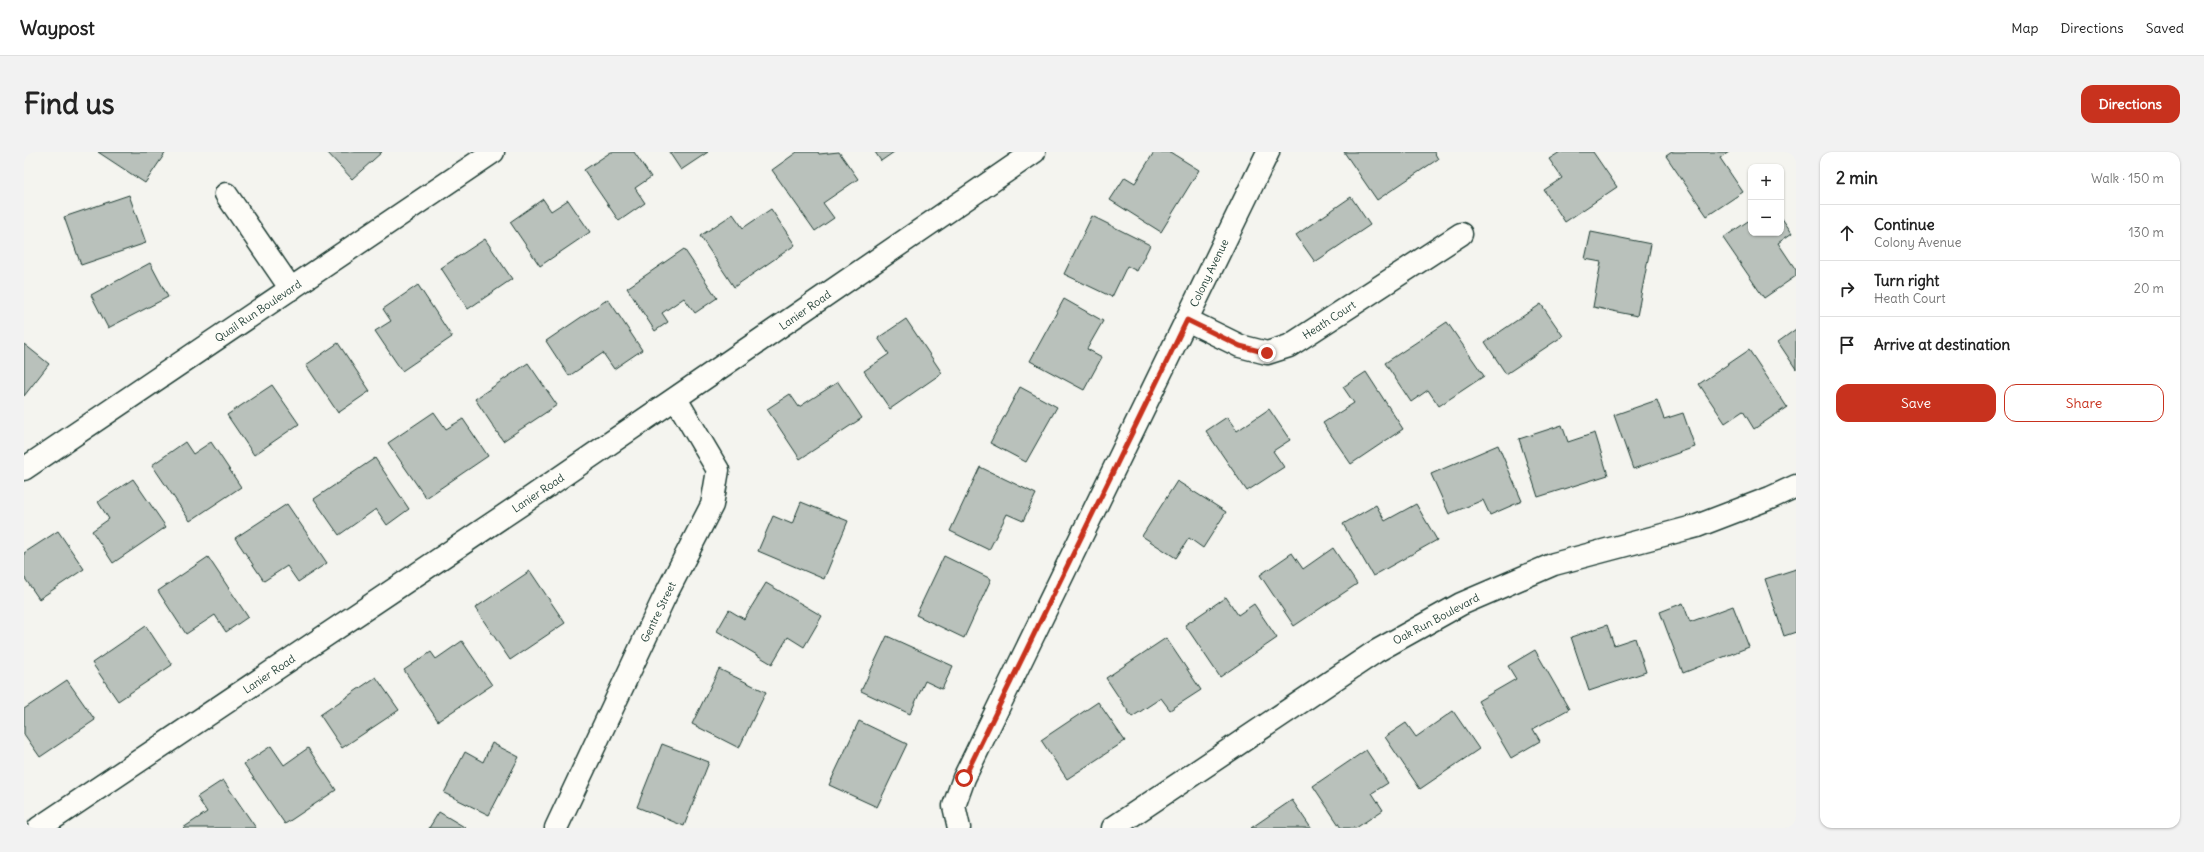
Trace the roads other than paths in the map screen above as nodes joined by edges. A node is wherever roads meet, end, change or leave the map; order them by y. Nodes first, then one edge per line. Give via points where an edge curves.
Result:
1 (493, 152) edge
2 (1034, 152) edge
3 (1268, 152) edge
4 (226, 194) dead end
5 (1461, 234) dead end
6 (290, 289) junction
7 (1187, 320) junction
8 (676, 399) junction
9 (24, 469) edge
10 (1796, 486) edge
11 (38, 828) edge
12 (556, 828) edge
13 (959, 828) edge
14 (1114, 828) edge

1 - 6 street, Quail Run Boulevard
2 - 8 street, Lanier Road
3 - 7 street, Colony Avenue
4 - 6 street
5 - 7 street, Heath Court via 1289,346 1267,353 1240,346
6 - 9 street, Quail Run Boulevard
7 - 13 street, Colony Avenue via 964,778 954,806
8 - 11 street, Lanier Road
8 - 12 street, Gentre Street via 718,470 712,505 663,600
10 - 14 street, Oak Run Boulevard via 1697,526 1554,564 1461,604 1375,652

